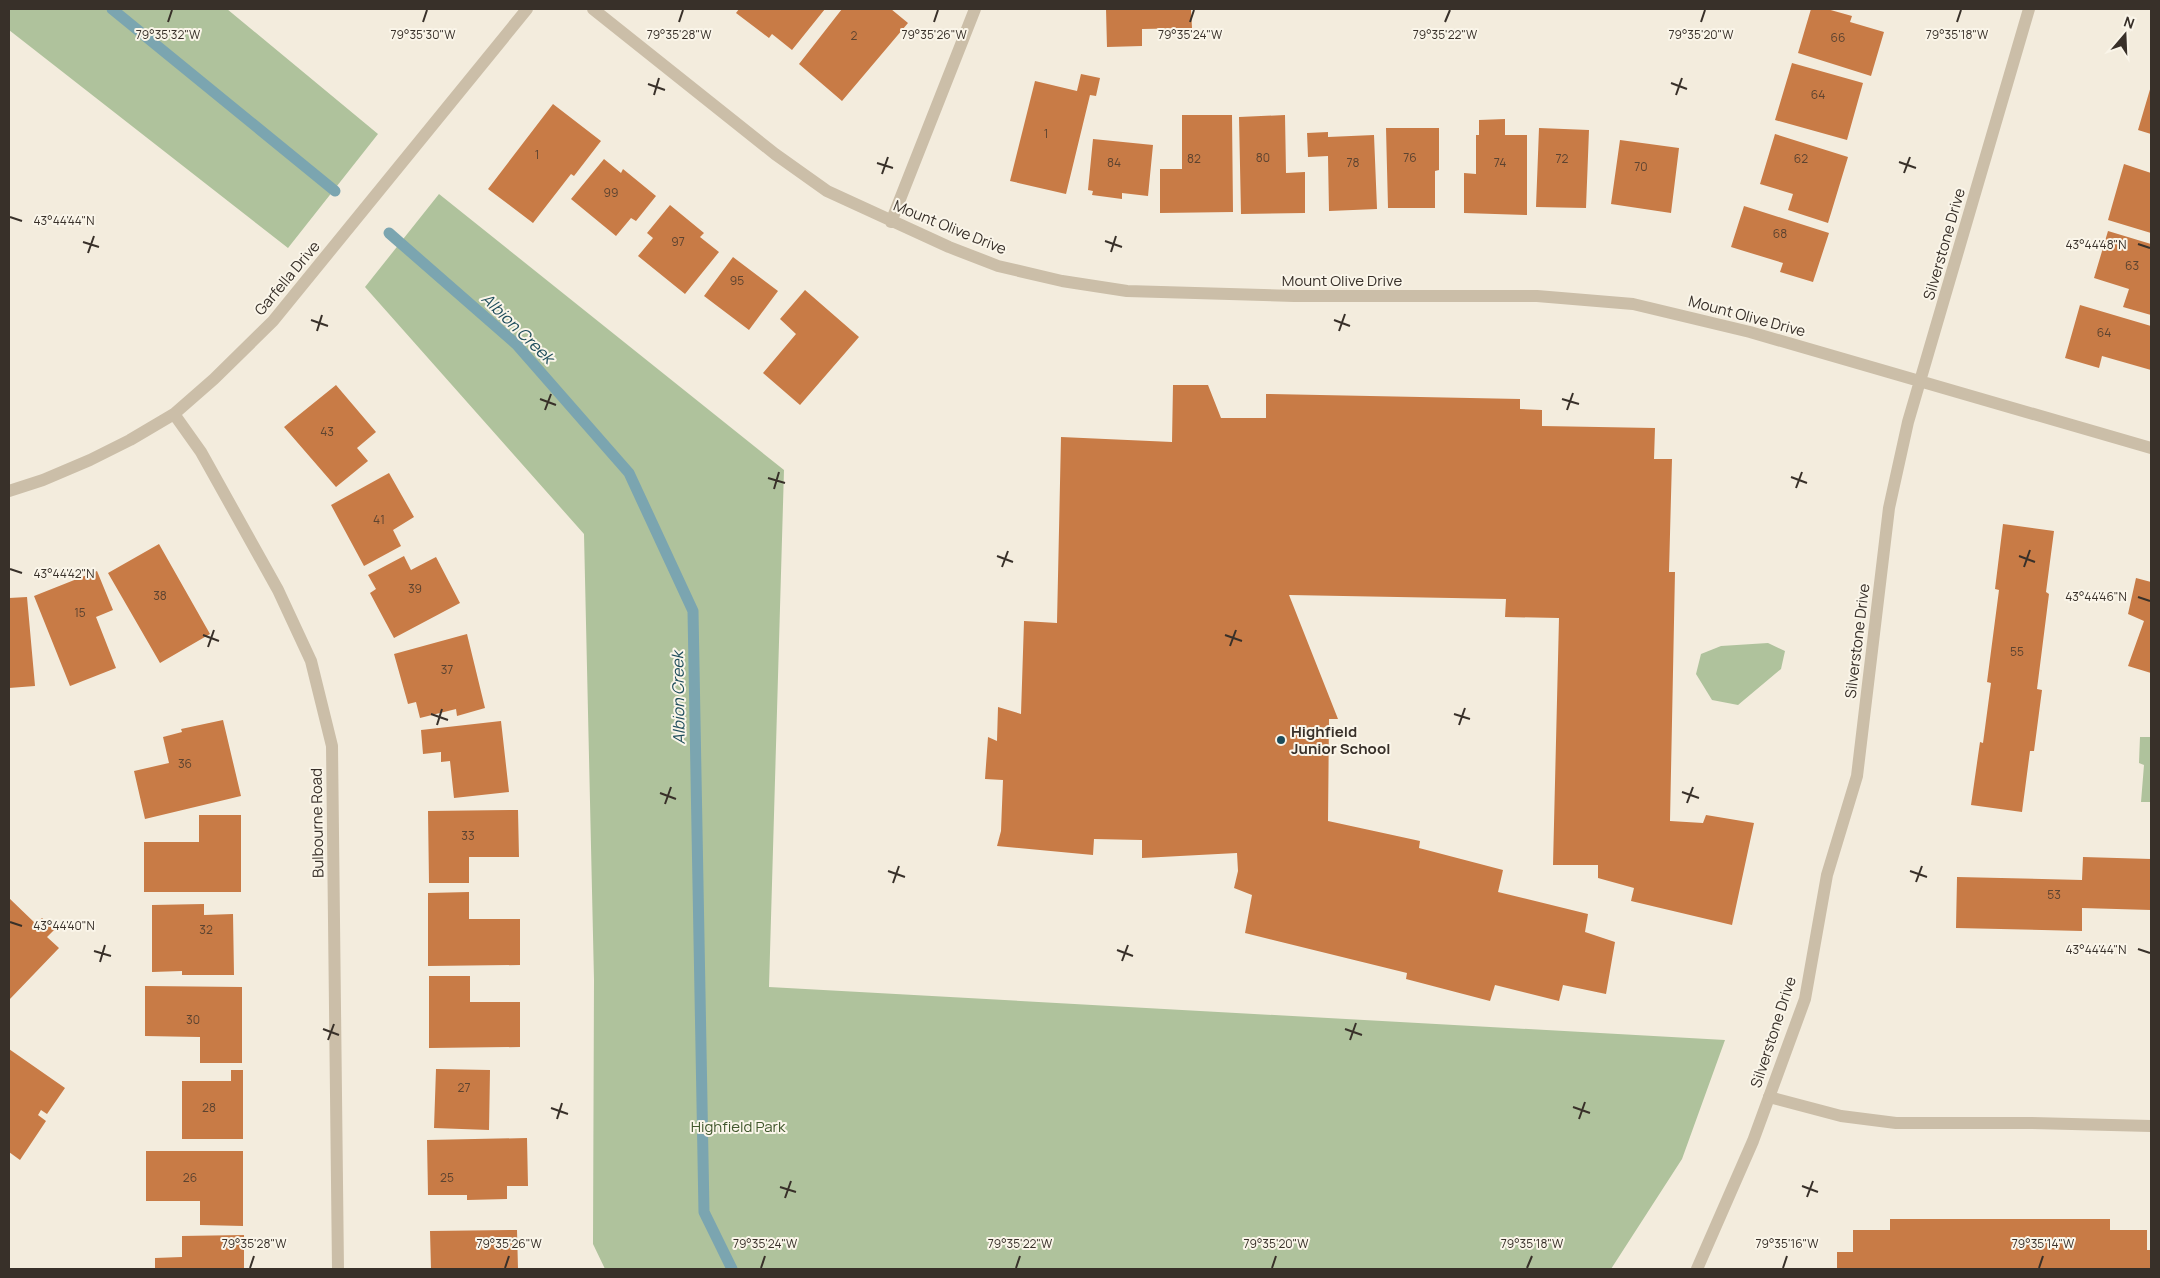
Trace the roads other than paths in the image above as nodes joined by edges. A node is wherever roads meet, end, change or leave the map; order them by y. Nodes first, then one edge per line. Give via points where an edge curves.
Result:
1 (527, 9) edge
2 (593, 9) edge
3 (975, 9) edge
4 (2029, 9) edge
5 (891, 222) junction
6 (1920, 382) junction
7 (174, 414) junction
8 (2151, 448) edge
9 (9, 491) edge
10 (1769, 1097) junction
11 (2151, 1126) edge
12 (338, 1269) edge
13 (1696, 1269) edge

1 - 7 street, Garfella Drive via 273,321
2 - 5 street, Mount Olive Drive via 775,154 827,191
3 - 5 street
4 - 6 street, Silverstone Drive
5 - 6 street, Mount Olive Drive via 998,266 1127,292 1537,296 1633,304 1750,332
6 - 8 street, Mount Olive Drive
6 - 10 street, Silverstone Drive via 1889,508 1857,776 1827,875 1805,999
7 - 9 street, Garfella Drive via 90,460
7 - 12 street, Bulbourne Road via 201,452 278,590 311,662 332,746
10 - 11 street via 1841,1116 1896,1123 2030,1122
10 - 13 street, Silverstone Drive

